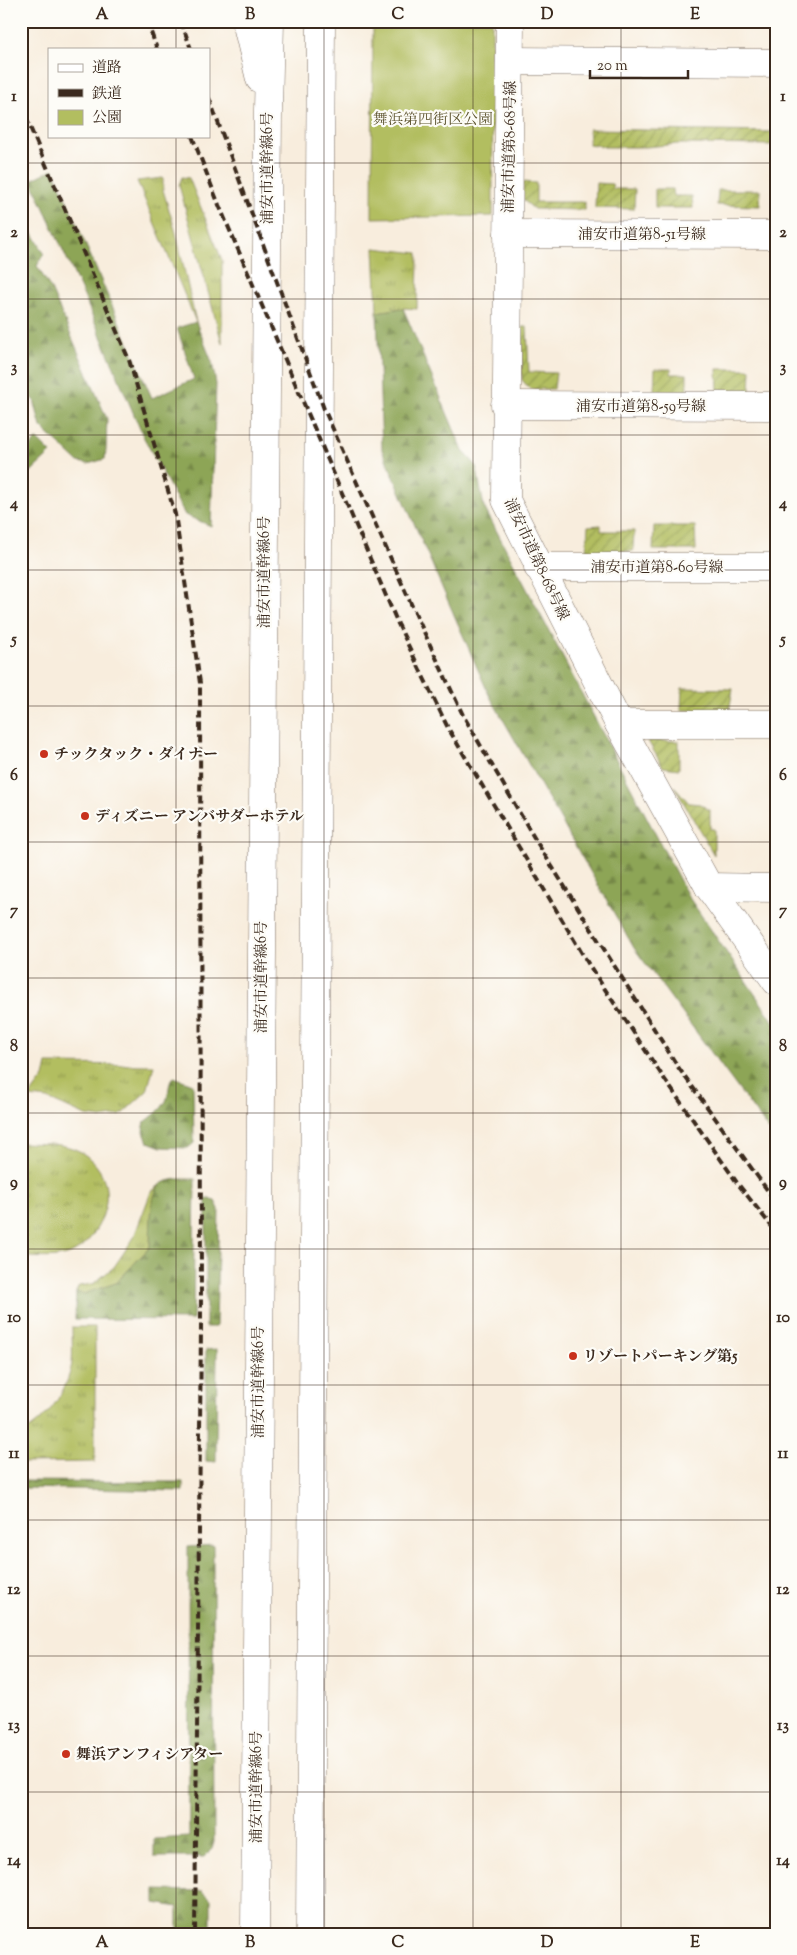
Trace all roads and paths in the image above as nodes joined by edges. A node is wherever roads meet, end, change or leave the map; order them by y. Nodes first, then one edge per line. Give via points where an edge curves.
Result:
1 (246, 21) edge
2 (270, 21) edge
3 (321, 21) edge
4 (510, 21) edge
5 (510, 61) junction
6 (776, 63) edge
7 (268, 110) junction
8 (508, 234) junction
9 (776, 235) edge
10 (505, 405) junction
11 (776, 406) edge
12 (538, 566) junction
13 (776, 568) edge
14 (619, 724) junction
15 (776, 724) edge
16 (710, 887) junction
17 (776, 888) edge
18 (776, 981) edge
19 (255, 1934) edge
20 (310, 1934) edge

1 - 7 street
2 - 7 street, 浦安市道幹線6号
3 - 20 street
4 - 5 street, 浦安市道第8-68号線
5 - 6 street
5 - 8 street, 浦安市道第8-68号線
7 - 19 street, 浦安市道幹線6号
8 - 9 street, 浦安市道第8-51号線
8 - 10 street, 浦安市道第8-68号線
10 - 11 street, 浦安市道第8-59号線
10 - 12 street, 浦安市道第8-68号線 via 506,500
12 - 13 street, 浦安市道第8-60号線
12 - 14 street, 浦安市道第8-68号線
14 - 15 street
14 - 16 street, 浦安市道第8-68号線
16 - 17 street
16 - 18 street, 浦安市道第8-68号線

